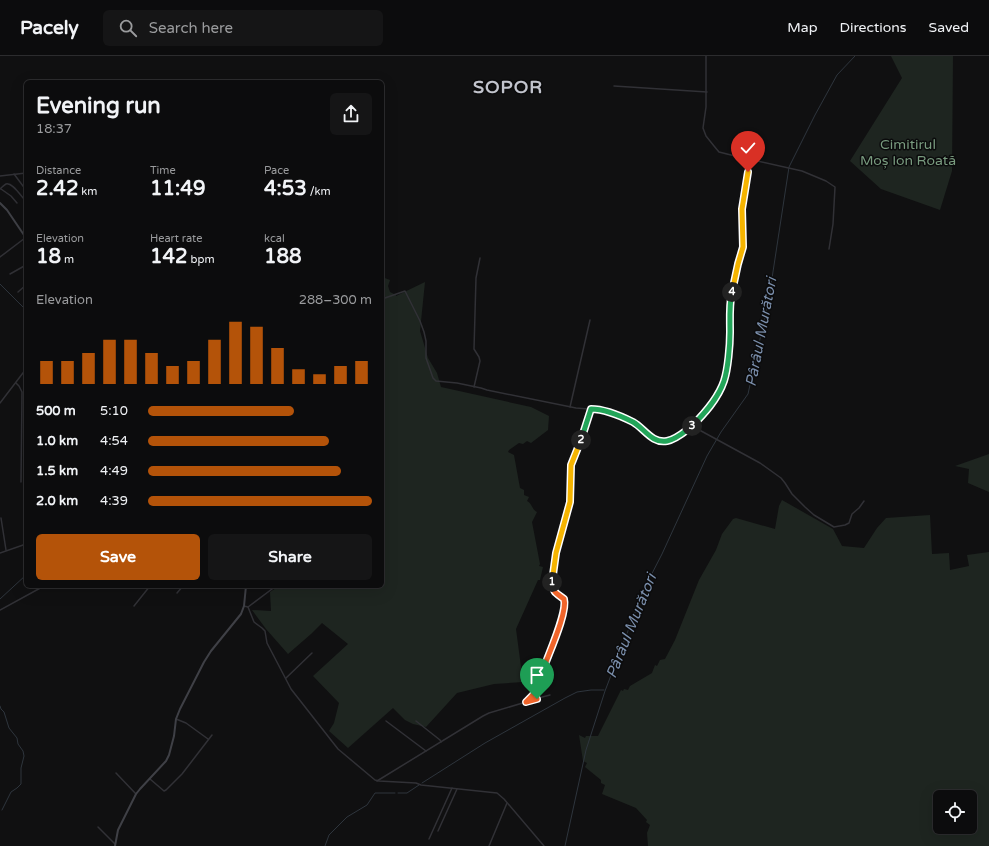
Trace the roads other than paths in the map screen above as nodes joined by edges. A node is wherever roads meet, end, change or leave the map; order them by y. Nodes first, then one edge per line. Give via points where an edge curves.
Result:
1 (706, 56) edge
2 (614, 86) dead end
3 (707, 92) junction
4 (745, 159) junction
5 (24, 173) edge
6 (14, 174) junction
7 (0, 176) edge
8 (24, 187) edge
9 (0, 189) edge
10 (24, 199) dead end
11 (0, 203) edge
12 (17, 203) dead end
13 (3, 205) junction
14 (0, 207) edge
15 (24, 235) edge
16 (24, 240) edge
17 (829, 250) dead end
18 (0, 258) edge
19 (480, 258) dead end
20 (24, 266) edge
21 (10, 274) dead end
22 (24, 287) edge
23 (18, 292) dead end
24 (384, 298) edge
25 (590, 320) dead end
26 (24, 372) edge
27 (16, 383) junction
28 (474, 387) junction
29 (0, 403) edge
30 (570, 407) junction
31 (591, 409) junction
32 (692, 426) junction
33 (21, 482) dead end
34 (864, 501) dead end
35 (1, 518) edge
36 (24, 545) edge
37 (6, 550) junction
38 (0, 553) edge
39 (40, 588) edge
40 (148, 588) edge
41 (181, 588) edge
42 (246, 588) edge
43 (273, 588) edge
44 (177, 593) dead end
45 (134, 606) dead end
46 (244, 606) junction
47 (248, 607) junction
48 (0, 610) edge
49 (312, 653) dead end
50 (286, 679) junction
51 (550, 695) dead end
52 (526, 702) junction
53 (176, 719) junction
54 (386, 721) dead end
55 (416, 721) dead end
56 (212, 735) dead end
57 (208, 739) junction
58 (441, 742) junction
59 (426, 751) junction
60 (116, 773) dead end
61 (150, 779) junction
62 (377, 781) junction
63 (452, 788) junction
64 (458, 788) junction
65 (136, 794) junction
66 (507, 803) junction
67 (98, 827) dead end
68 (438, 831) dead end
69 (429, 839) dead end
70 (115, 845) edge
71 (489, 846) edge
72 (544, 846) edge

1 - 3 street
2 - 3 street
3 - 4 street via 703,128 706,136 719,152
4 - 17 street via 794,168 835,187
4 - 32 street via 748,172 742,209 743,247 730,306 726,376 716,397
5 - 6 street
6 - 7 street
6 - 8 street
9 - 10 street via 8,184
9 - 12 street
11 - 13 main road
13 - 14 street
13 - 15 main road
16 - 18 street
19 - 28 street via 476,278 474,349 480,361
20 - 21 street
22 - 23 street
24 - 28 street via 405,291 424,332 426,358 436,381
25 - 30 street
26 - 27 street
27 - 29 street
27 - 33 street via 22,392
28 - 30 street
30 - 31 street
31 - 32 street via 601,410 633,422 648,436 662,441 676,438
31 - 52 street via 571,465 570,502 554,566 553,588 556,594 564,599 565,606 537,689
32 - 34 street via 760,463 781,478 792,494 814,515 834,526 848,523 852,514
35 - 37 street
36 - 37 street
37 - 38 street
39 - 48 street
40 - 45 street
41 - 44 street
42 - 46 main road
43 - 47 street
46 - 47 street
46 - 53 main road via 238,618 211,650
47 - 50 street via 254,622 264,630 267,643
49 - 50 street
50 - 62 street via 338,749
51 - 52 street
52 - 58 street via 491,712
53 - 57 street
53 - 61 main road via 169,755
54 - 59 street
55 - 58 street
56 - 57 street
57 - 61 street via 182,774 164,791
58 - 59 street
59 - 62 street
60 - 65 street
61 - 65 main road
62 - 63 street
63 - 64 street
63 - 69 street
64 - 66 street via 497,793
64 - 68 street
65 - 70 main road via 118,830
66 - 71 street
66 - 72 street
67 - 70 street

